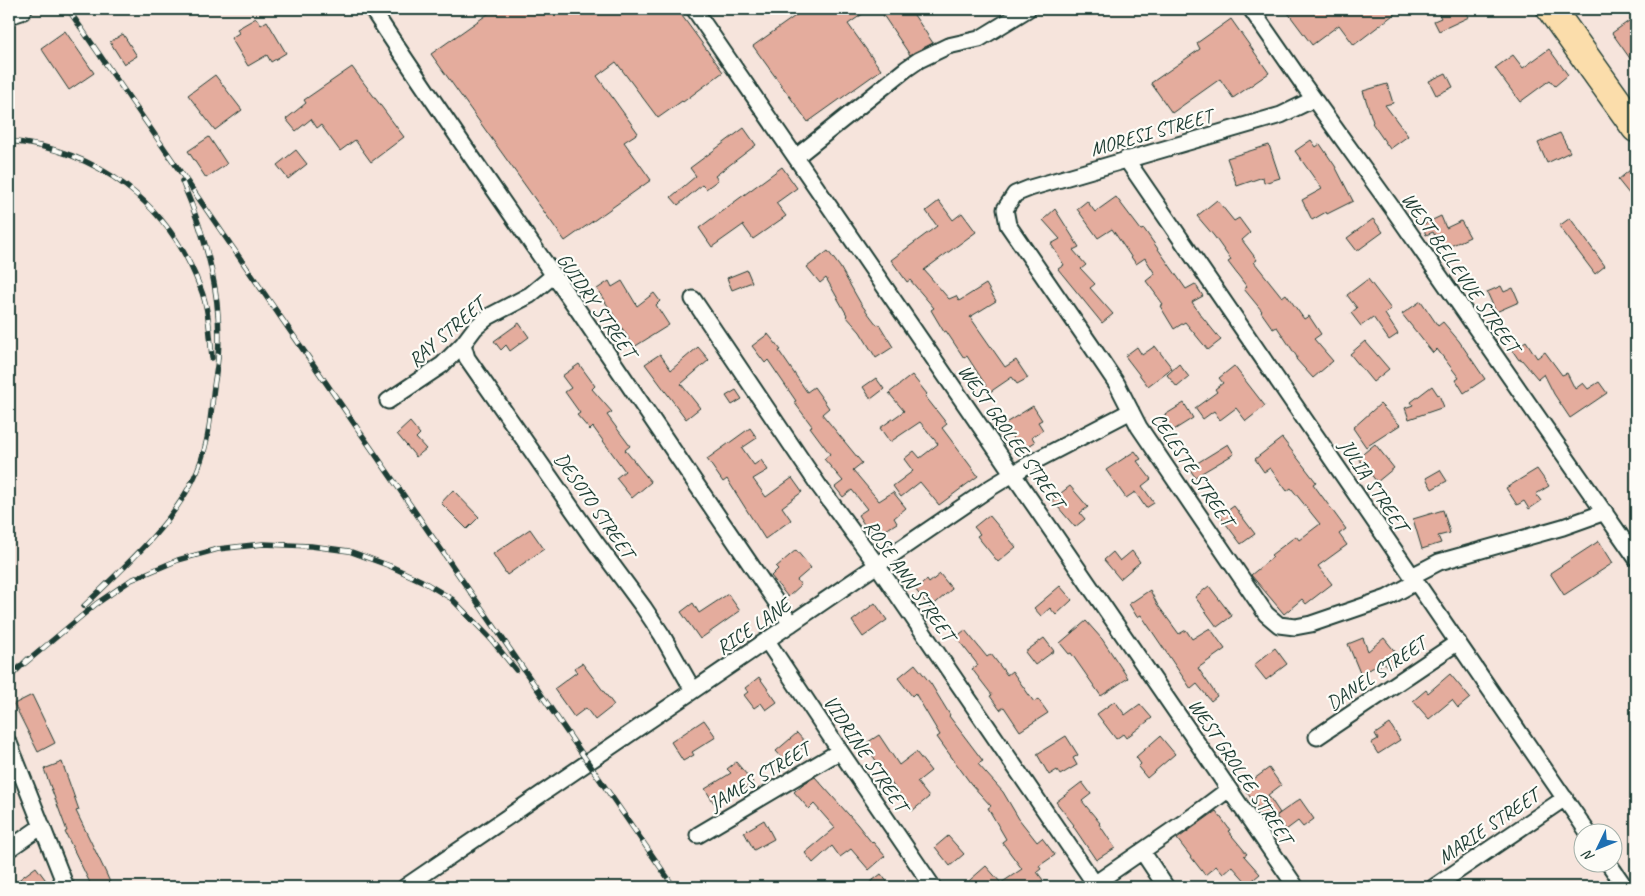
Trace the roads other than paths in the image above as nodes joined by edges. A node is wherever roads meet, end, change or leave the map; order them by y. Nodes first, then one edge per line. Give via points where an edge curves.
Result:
1 (21, 9) edge
2 (372, 9) edge
3 (694, 9) edge
4 (1028, 9) edge
5 (1252, 9) edge
6 (1551, 9) edge
7 (9, 13) edge
8 (1314, 99) junction
9 (1636, 128) edge
10 (796, 156) junction
11 (1126, 159) junction
12 (1005, 208) joint
13 (554, 275) junction
14 (694, 298) dead end
15 (463, 344) junction
16 (388, 401) dead end
17 (1131, 411) junction
18 (1014, 474) junction
19 (1605, 512) junction
20 (1636, 558) edge
21 (877, 566) junction
22 (1414, 579) junction
23 (791, 624) junction
24 (767, 641) junction
25 (1458, 642) junction
26 (693, 690) junction
27 (1317, 737) dead end
28 (9, 743) edge
29 (840, 751) junction
30 (1229, 789) junction
31 (1565, 798) junction
32 (1582, 824) edge
33 (42, 826) junction
34 (698, 835) dead end
35 (9, 849) edge
36 (1142, 851) junction
37 (1616, 874) edge
38 (1093, 886) edge
39 (66, 887) edge
40 (405, 887) edge
41 (933, 887) edge
42 (1166, 887) edge
43 (1296, 887) edge
44 (1434, 887) edge
45 (1625, 887) edge

1 - 7 street
2 - 13 street, GUIDRY STREET
3 - 10 street, WEST GROLEE STREET
4 - 10 street via 979,39 948,46 919,60
5 - 8 street, WEST BELLEVUE STREET
6 - 9 highway
8 - 11 street, MORESI STREET via 1281,115
8 - 19 street, WEST BELLEVUE STREET
10 - 18 street, WEST GROLEE STREET
11 - 12 street, MORESI STREET via 1015,194
11 - 22 street, JULIA STREET
12 - 17 street, CELESTE STREET via 1008,225 1117,384
13 - 15 street, RAY STREET via 530,295 488,317
13 - 23 street, GUIDRY STREET
14 - 21 street, ROSE ANN STREET via 819,486
15 - 16 street, RAY STREET via 442,365
15 - 26 street, DESOTO STREET via 467,358 485,385 662,635
17 - 18 street, RICE LANE
17 - 22 street, CELESTE STREET via 1266,614 1278,625 1295,627 1311,624 1387,598
18 - 21 street, RICE LANE
18 - 30 street, WEST GROLEE STREET
19 - 20 street, WEST BELLEVUE STREET
19 - 22 street via 1439,562
21 - 23 street, RICE LANE
21 - 38 street, ROSE ANN STREET
22 - 25 street, JULIA STREET
23 - 24 street, RICE LANE
24 - 26 street, RICE LANE
24 - 29 street, VIDRINE STREET
25 - 27 street, DANEL STREET
25 - 31 street, JULIA STREET
26 - 40 street, RICE LANE
28 - 33 street
29 - 34 street, JAMES STREET
29 - 41 street, VIDRINE STREET
30 - 36 street
30 - 43 street, WEST GROLEE STREET
31 - 32 street, JULIA STREET
31 - 44 street, MARIE STREET
33 - 35 street
33 - 39 street
36 - 38 street
36 - 42 street
37 - 45 street

